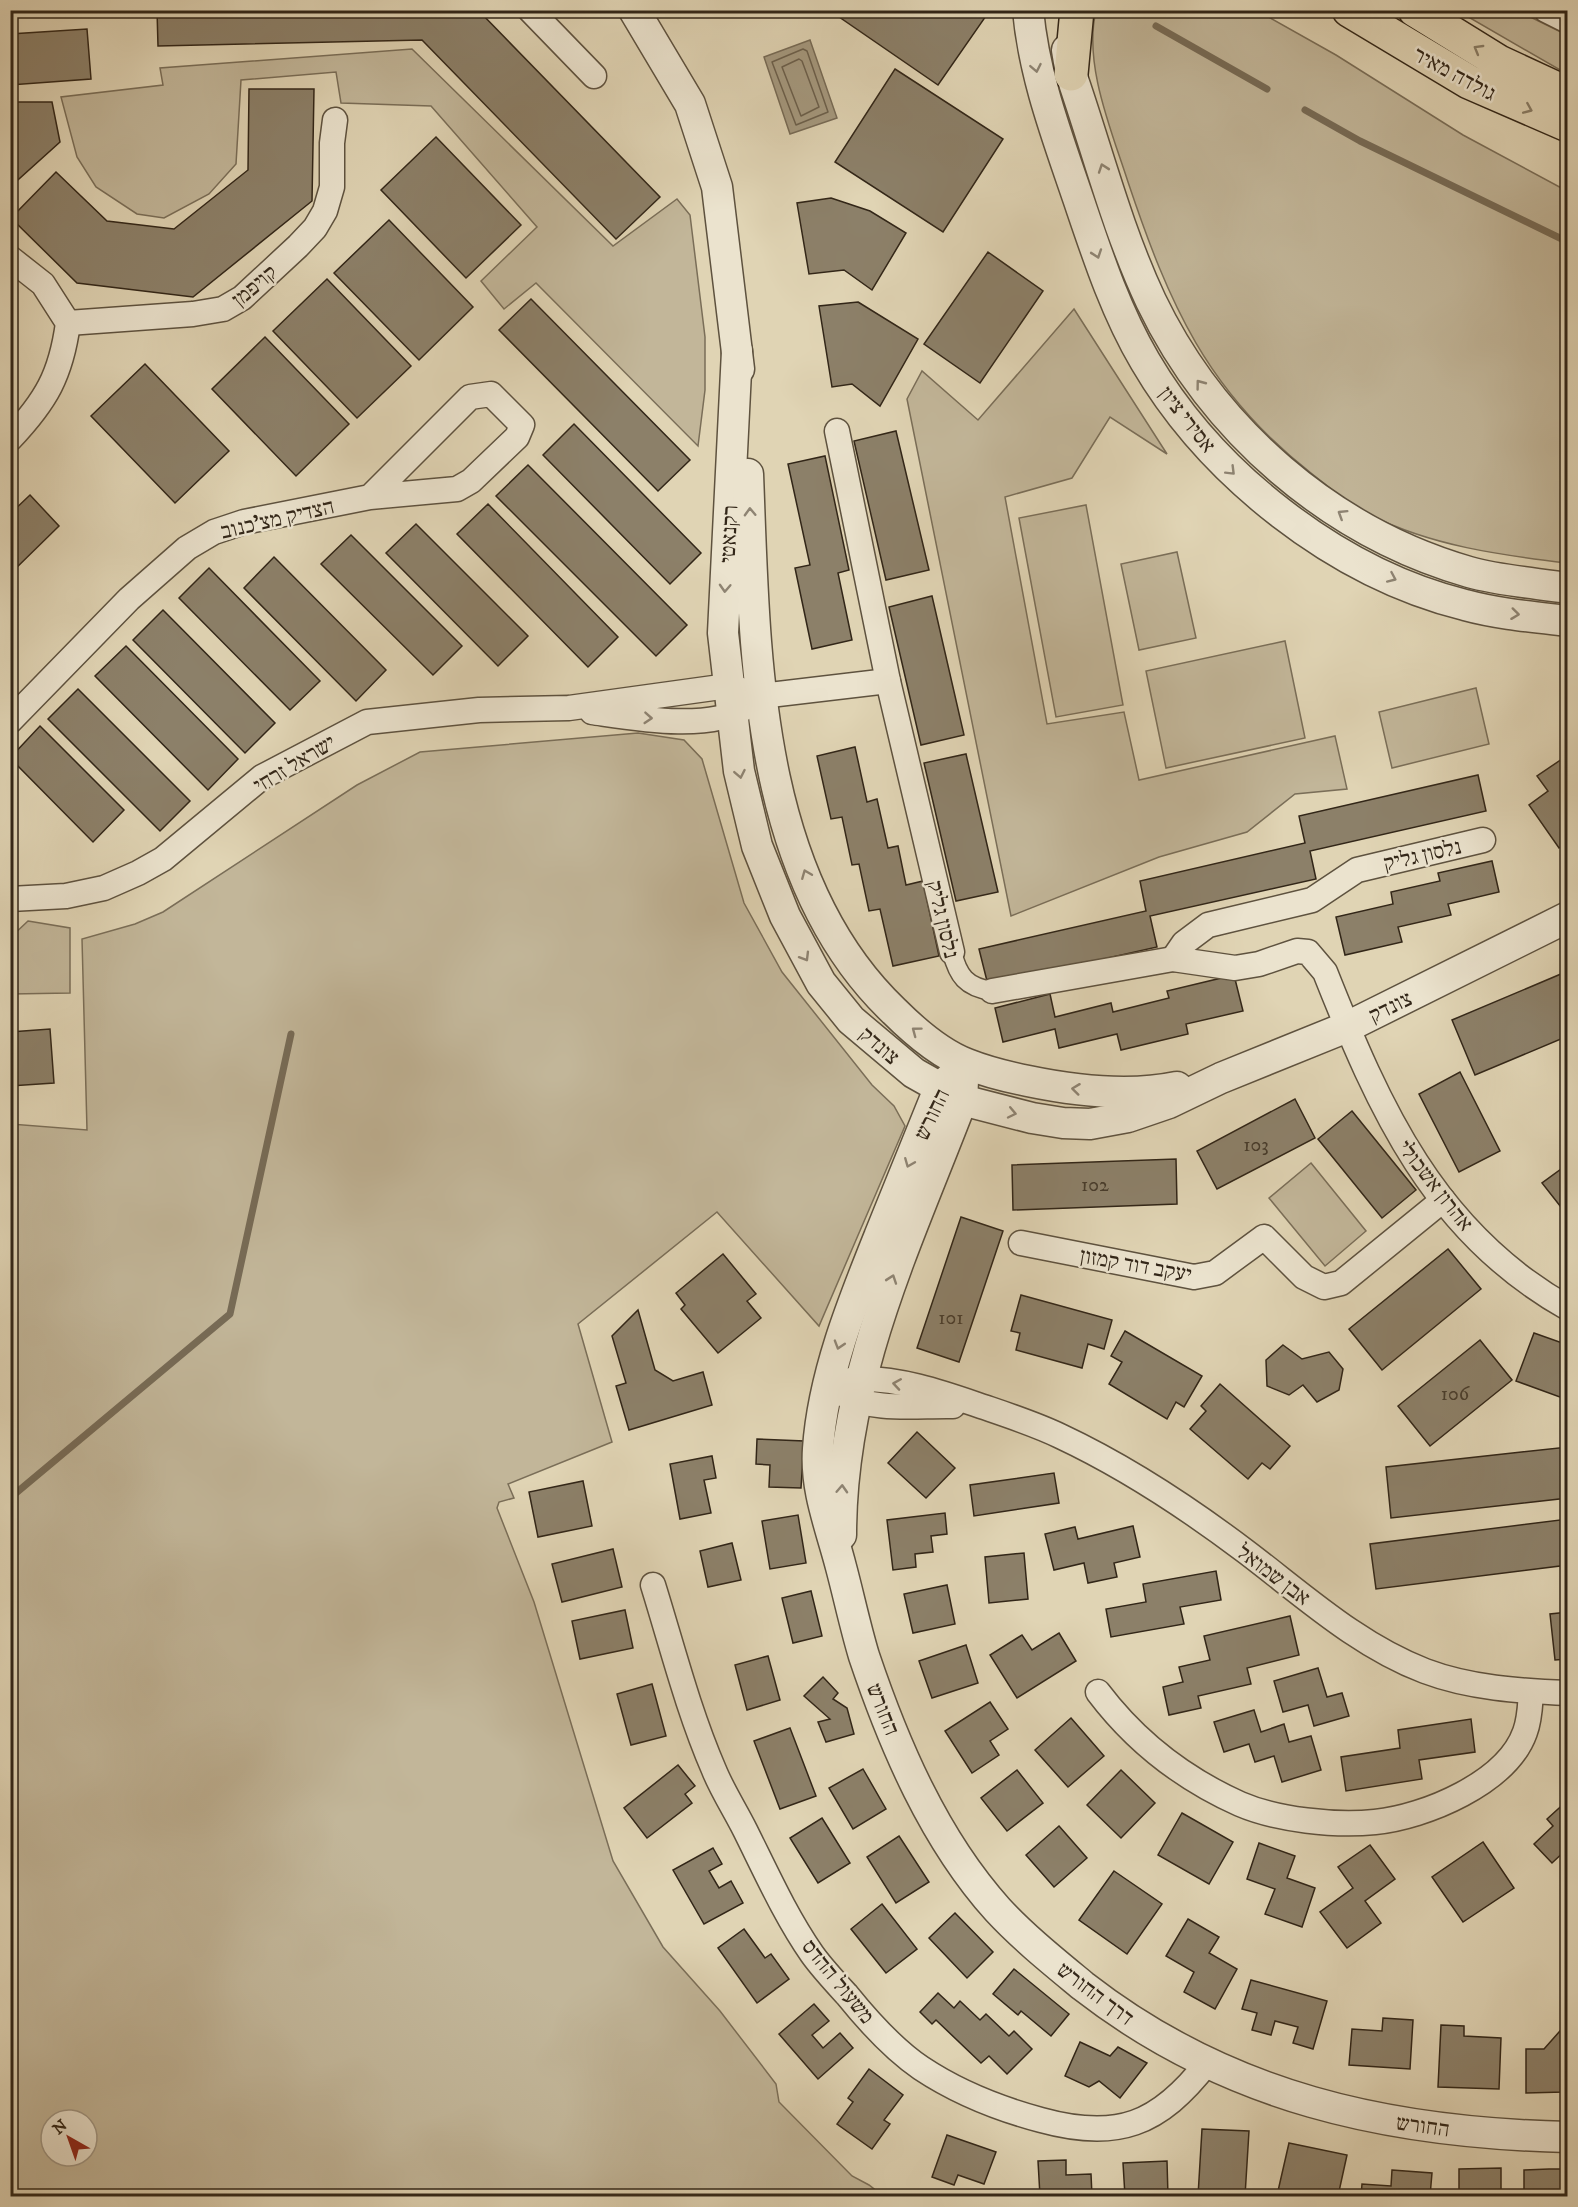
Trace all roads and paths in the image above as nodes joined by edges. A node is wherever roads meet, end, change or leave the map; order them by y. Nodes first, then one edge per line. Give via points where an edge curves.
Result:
1 (530, 10) edge
2 (1028, 10) edge
3 (1062, 10) edge
4 (1077, 10) edge
5 (1348, 10) edge
6 (1415, 10) edge
7 (1546, 10) edge
8 (638, 16) edge
9 (1568, 21) edge
10 (1071, 74) junction
11 (594, 76) dead end
12 (1568, 94) edge
13 (335, 120) dead end
14 (1568, 125) edge
15 (10, 258) edge
16 (68, 323) junction
17 (737, 351) junction
18 (837, 431) dead end
19 (10, 439) edge
20 (370, 497) junction
21 (1568, 588) edge
22 (1568, 621) edge
23 (888, 681) junction
24 (728, 686) junction
25 (761, 696) junction
26 (569, 708) junction
27 (732, 716) junction
28 (10, 721) edge
29 (1483, 840) dead end
30 (12, 904) edge
31 (1563, 920) edge
32 (952, 952) joint
33 (1173, 959) junction
34 (992, 991) joint
35 (1347, 1027) junction
36 (965, 1064) junction
37 (1221, 1078) junction
38 (950, 1095) junction
39 (1443, 1200) junction
40 (1021, 1243) dead end
41 (1568, 1308) edge
42 (829, 1385) junction
43 (857, 1390) junction
44 (841, 1568) junction
45 (652, 1584) dead end
46 (1098, 1692) dead end
47 (1531, 1692) junction
48 (1568, 1693) edge
49 (948, 1842) joint
50 (1207, 2063) junction
51 (1281, 2094) joint
52 (1568, 2137) edge

1 - 11 street
2 -> 22 street, אסירי ציון via 1039,83 1104,274 1163,391 1210,450 1298,527 1393,579 1463,605
3 - 10 street, אסירי ציון
4 - 10 main road
5 -> 14 main road, גולדה מאיר via 1469,82
12 -> 6 main road, גולדה מאיר via 1499,62
7 - 9 street
8 - 17 street, רקנאטי via 690,104 717,187
21 -> 10 street, אסירי ציון via 1472,573 1407,549 1318,499 1235,428 1191,372 1151,300
13 - 16 street, קויפמן via 332,187 325,211 298,246 242,298 223,309 193,314
15 - 16 street via 43,284
16 - 19 street via 58,375 36,410
17 -> 24 street, רקנאטי via 723,633
25 -> 17 street, רקנאטי
18 - 23 street, נלסון גליק
20 - 20 street, הצדיק מצ'כנוב via 457,489 471,482 517,437 522,425 491,394 470,397
20 - 28 street, הצדיק מצ'כנוב via 244,522 214,532 187,548 108,620
23 - 25 street
23 - 32 street, נלסון גליק
24 - 25 street, ישראל זרחי
24 - 26 street, ישראל זרחי
24 - 27 street, רקנאטי
25 - 27 street, ישראל זרחי
36 -> 25 street, צונדק via 907,1024 877,995 831,933 790,834 772,765
26 -> 27 street, ישראל זרחי via 654,719
26 - 30 street, ישראל זרחי via 467,711 367,722 262,777 163,859 138,873 104,888
27 -> 38 street, צונדק via 739,771 757,846 800,950 820,983 851,1020 892,1056
29 - 33 street, נלסון גליק via 1357,870 1312,900 1208,925 1184,943
31 - 35 street, צונדק
32 - 34 street, נלסון גליק via 963,980
33 - 34 street, נלסון גליק
33 - 35 street, נלסון גליק via 1235,968 1298,951 1308,952 1325,972
35 - 37 street, צונדק
35 - 39 street, אהרון אשכולי via 1390,1123
37 -> 36 street, צונדק via 1157,1090 1080,1090 1000,1075
36 - 38 street, החורש
38 -> 37 street, צונדק via 990,1109 1053,1122 1090,1124 1169,1103
38 -> 42 street, החורש via 853,1302
43 -> 38 street, החורש
39 - 40 street, יעקב דוד קמזון via 1341,1283 1324,1287 1304,1277 1263,1237 1215,1273 1194,1277
39 - 41 street, אהרון אשכולי via 1509,1267
42 - 43 street, אבן שמואל
42 - 44 street, החורש via 817,1469
44 -> 43 street, החורש via 842,1486
43 - 47 street, אבן שמואל via 994,1411 1060,1436 1138,1480 1244,1550 1350,1631 1389,1654 1425,1671 1470,1683
44 - 49 street, החורש via 873,1683 922,1796
45 - 50 street, משעול ההדס via 714,1771 779,1902 812,1954 890,2042 921,2067 960,2090 1015,2113 1097,2130 1129,2125 1157,2113 1180,2096
46 - 47 street via 1144,1744 1207,1787 1242,1804 1329,1823 1376,1822 1416,1813 1481,1783 1516,1750 1525,1732
47 - 48 street, אבן שמואל
49 - 50 street, דרך החורש via 998,1909 1055,1964 1112,2008
50 - 51 street, דרך החורש
51 - 52 street, החורש via 1350,2114 1431,2128 1506,2136

